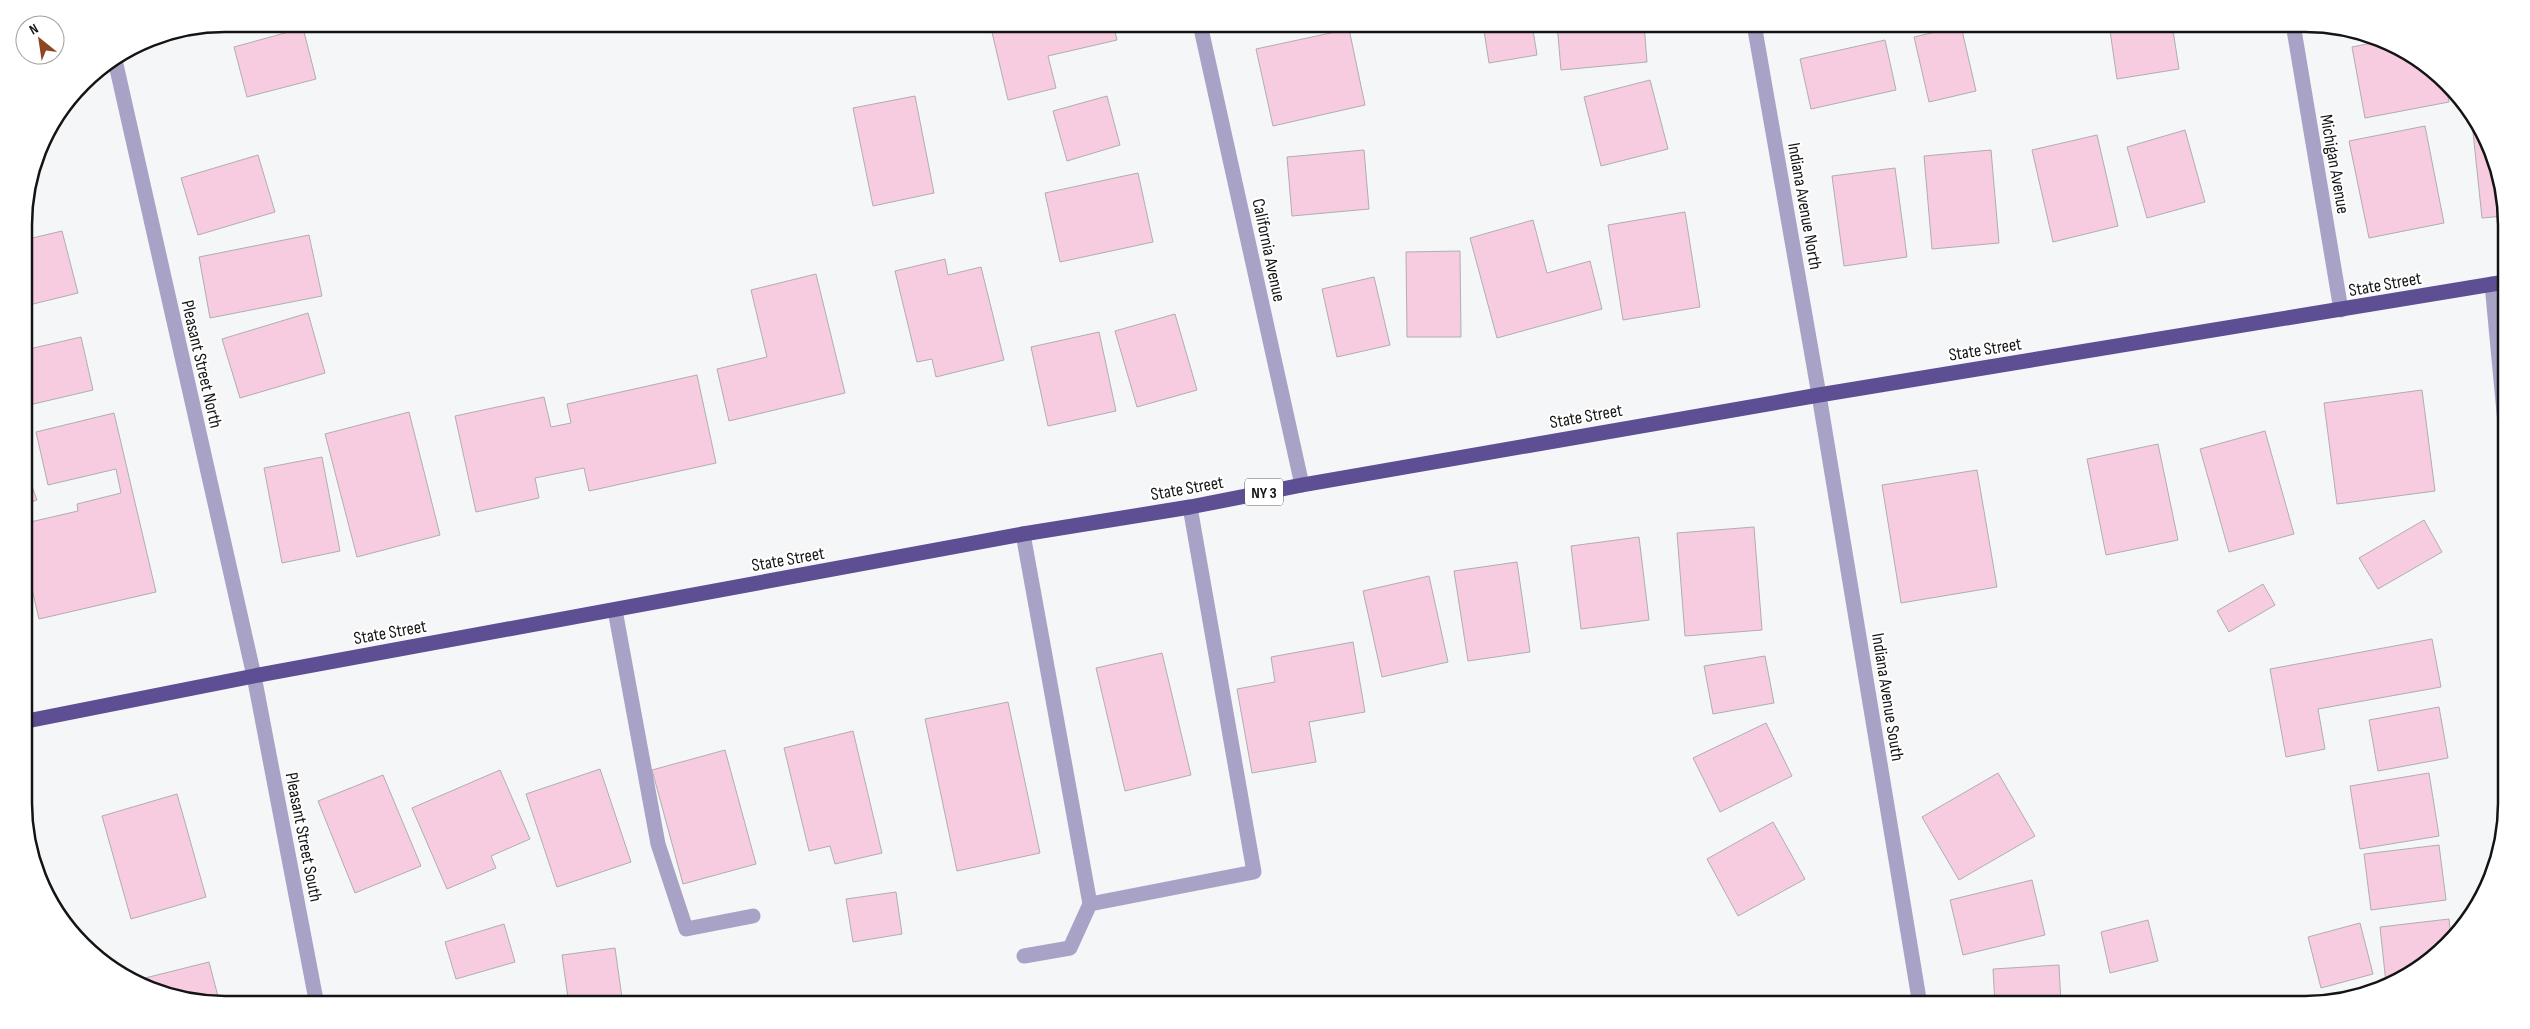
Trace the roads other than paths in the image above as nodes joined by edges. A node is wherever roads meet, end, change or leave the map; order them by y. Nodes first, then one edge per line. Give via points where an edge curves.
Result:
1 (1202, 32) edge
2 (1755, 32) edge
3 (2294, 32) edge
4 (116, 66) edge
5 (2498, 283) edge
6 (2341, 310) junction
7 (1819, 395) junction
8 (1302, 485) junction
9 (1190, 507) junction
10 (1023, 534) junction
11 (615, 610) junction
12 (254, 676) junction
13 (32, 720) edge
14 (1090, 904) junction
15 (753, 916) dead end
16 (1024, 956) dead end
17 (315, 996) edge
18 (1919, 996) edge

1 - 8 street, California Avenue
2 - 7 street, Indiana Avenue North
3 - 6 street, Michigan Avenue
4 - 12 street, Pleasant Street North
5 - 6 highway, State Street / NY 3
6 - 7 highway, State Street / NY 3
7 - 8 highway, State Street / NY 3
7 - 18 street, Indiana Avenue South
8 - 9 highway, State Street / NY 3
9 - 10 highway, State Street / NY 3
9 - 14 street via 1254,872
10 - 11 highway, State Street / NY 3
10 - 14 street
11 - 12 highway, State Street / NY 3
11 - 15 street via 658,844 686,929
12 - 13 highway, State Street / NY 3
12 - 17 street, Pleasant Street South
14 - 16 street via 1070,948

